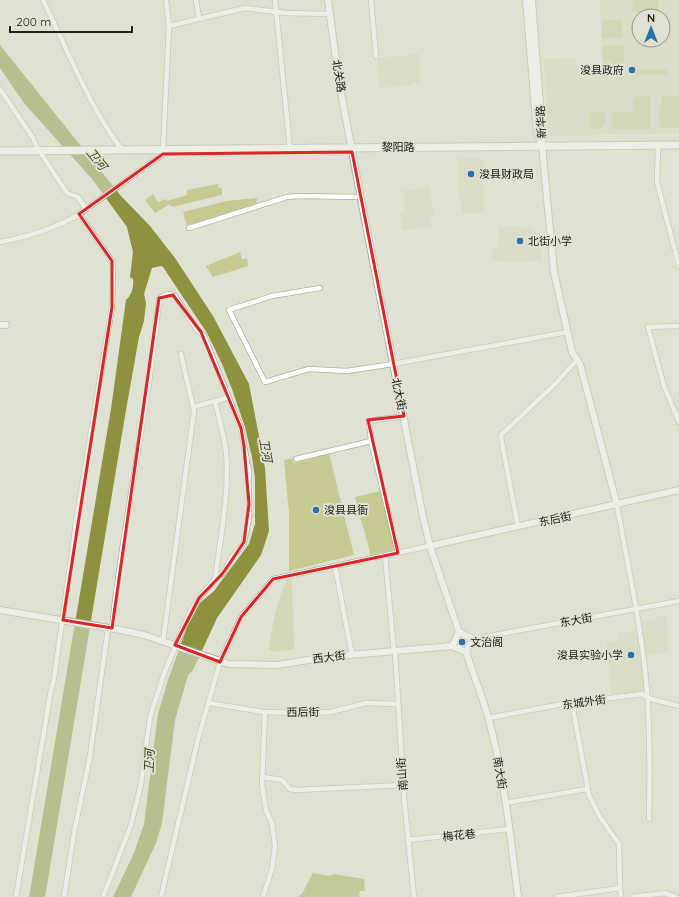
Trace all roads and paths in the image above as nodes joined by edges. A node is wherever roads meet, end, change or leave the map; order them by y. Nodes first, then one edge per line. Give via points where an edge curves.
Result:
1 (43, 0) edge
2 (166, 0) edge
3 (196, 0) edge
4 (275, 0) edge
5 (328, 0) edge
6 (371, 0) edge
7 (526, 0) edge
8 (532, 0) edge
9 (276, 12) junction
10 (329, 14) junction
11 (199, 18) junction
12 (169, 26) junction
13 (376, 56) dead end
14 (0, 89) edge
15 (679, 145) edge
16 (290, 148) junction
17 (542, 148) junction
18 (658, 149) junction
19 (679, 149) edge
20 (352, 150) junction
21 (0, 151) edge
22 (119, 151) junction
23 (163, 152) junction
24 (42, 153) junction
25 (0, 155) edge
26 (360, 197) junction
27 (86, 209) junction
28 (79, 214) junction
29 (189, 228) dead end
30 (0, 242) edge
31 (679, 266) edge
32 (320, 288) dead end
33 (679, 326) edge
34 (567, 332) junction
35 (181, 354) dead end
36 (577, 360) junction
37 (393, 364) junction
38 (227, 398) junction
39 (214, 401) junction
40 (194, 407) junction
41 (404, 416) junction
42 (679, 422) edge
43 (371, 441) junction
44 (296, 459) dead end
45 (679, 490) edge
46 (617, 505) junction
47 (518, 527) junction
48 (430, 546) junction
49 (398, 553) junction
50 (385, 556) junction
51 (335, 566) junction
52 (214, 580) junction
53 (679, 601) edge
54 (635, 609) junction
55 (0, 610) edge
56 (65, 620) junction
57 (107, 628) junction
58 (459, 632) junction
59 (473, 639) junction
60 (163, 641) junction
61 (176, 646) junction
62 (452, 646) junction
63 (394, 651) junction
64 (466, 652) junction
65 (352, 655) junction
66 (220, 662) junction
67 (647, 697) junction
68 (209, 703) junction
69 (572, 703) junction
70 (397, 704) junction
71 (679, 706) edge
72 (265, 712) junction
73 (488, 718) junction
74 (263, 777) junction
75 (403, 785) junction
76 (588, 789) junction
77 (505, 803) junction
78 (649, 819) dead end
79 (509, 829) junction
80 (408, 840) junction
81 (620, 888) junction
82 (16, 897) edge
83 (64, 897) edge
84 (103, 897) edge
85 (161, 897) edge
86 (263, 897) edge
87 (414, 897) edge
88 (518, 897) edge
89 (557, 897) edge
90 (621, 897) edge
91 (632, 897) edge
92 (676, 897) edge

1 - 22 street
2 - 12 street
3 - 11 street
4 - 9 street
5 - 10 street, 北关路
6 - 13 street
7 - 17 street, 新华路 via 537,132
8 - 17 street, 新华路
9 - 10 street
9 - 11 street via 245,8
9 - 16 street
10 - 20 street, 北关路
11 - 12 street
12 - 23 street
14 - 24 street
15 - 17 main road, 黎阳路
16 - 20 main road, 黎阳路
16 - 23 main road, 黎阳路
17 - 18 main road, 黎阳路
17 - 20 main road, 黎阳路
17 - 34 street via 554,272
18 - 19 main road, 黎阳路
18 - 31 street via 657,182
20 - 23 main road, 黎阳路
20 - 26 street, 北大街
21 - 24 main road
22 - 23 main road, 黎阳路
22 - 24 main road, 黎阳路
23 - 27 street
24 - 25 main road
24 - 27 street via 67,193 78,197
26 - 29 street via 287,197
26 - 37 street, 北大街
27 - 28 street
28 - 30 street via 52,229
28 - 56 street via 112,260 112,307 77,516
32 - 37 street via 272,296 229,310 265,382 309,369 347,371
33 - 42 street via 648,327 664,386
34 - 36 street via 572,352
34 - 37 street
35 - 40 street
36 - 46 street
36 - 47 street via 502,434
37 - 41 street, 北大街
38 - 39 street
38 - 52 street via 240,428 249,473 249,519 244,542 223,572
38 - 57 street via 202,332 197,330 175,296 165,294 160,297
39 - 40 street
39 - 52 street via 224,444 226,469
40 - 60 street
41 - 43 street via 369,421
41 - 48 street, 北大街
43 - 44 street
43 - 49 street
45 - 46 street, 东后街
46 - 47 street, 东后街
46 - 54 street
47 - 48 street, 东后街
48 - 49 street
48 - 58 street, 北大街
49 - 50 street
50 - 51 street
50 - 63 street, 南山街
51 - 65 street
51 - 66 street via 269,582 241,617
52 - 61 street via 198,598
53 - 54 street, 东大街
54 - 59 street, 东大街
54 - 67 street
55 - 56 street, 西大街
56 - 57 street, 西大街
56 - 82 street
57 - 60 street, 西大街
57 - 83 street via 90,756
58 - 59 street
58 - 62 street
59 - 64 street
60 - 61 street, 西大街
61 - 66 street, 西大街
61 - 84 street via 150,716 141,784 128,837
62 - 63 street, 西大街
62 - 64 street
63 - 65 street, 西大街
63 - 70 street, 南山街
64 - 73 street, 南大街
65 - 66 street, 西大街 via 277,665
66 - 68 street
67 - 69 street, 东城外街 via 637,695
67 - 71 street, 东城外街
67 - 78 street
68 - 72 street, 西后街
68 - 85 street
69 - 73 street, 东城外街
69 - 76 street
70 - 72 street, 西后街 via 366,703 331,712
70 - 75 street, 南山街
72 - 74 street
73 - 77 street, 南大街
74 - 75 street via 282,780 290,789 296,790
74 - 86 street via 266,810 272,824 275,846 272,869
75 - 80 street, 南山街
76 - 77 street
76 - 81 street via 600,817 619,844
77 - 79 street, 南大街
79 - 80 street, 梅花巷
79 - 88 street, 南大街
80 - 87 street, 南山街
81 - 89 street
81 - 90 street
91 - 92 street via 664,892

